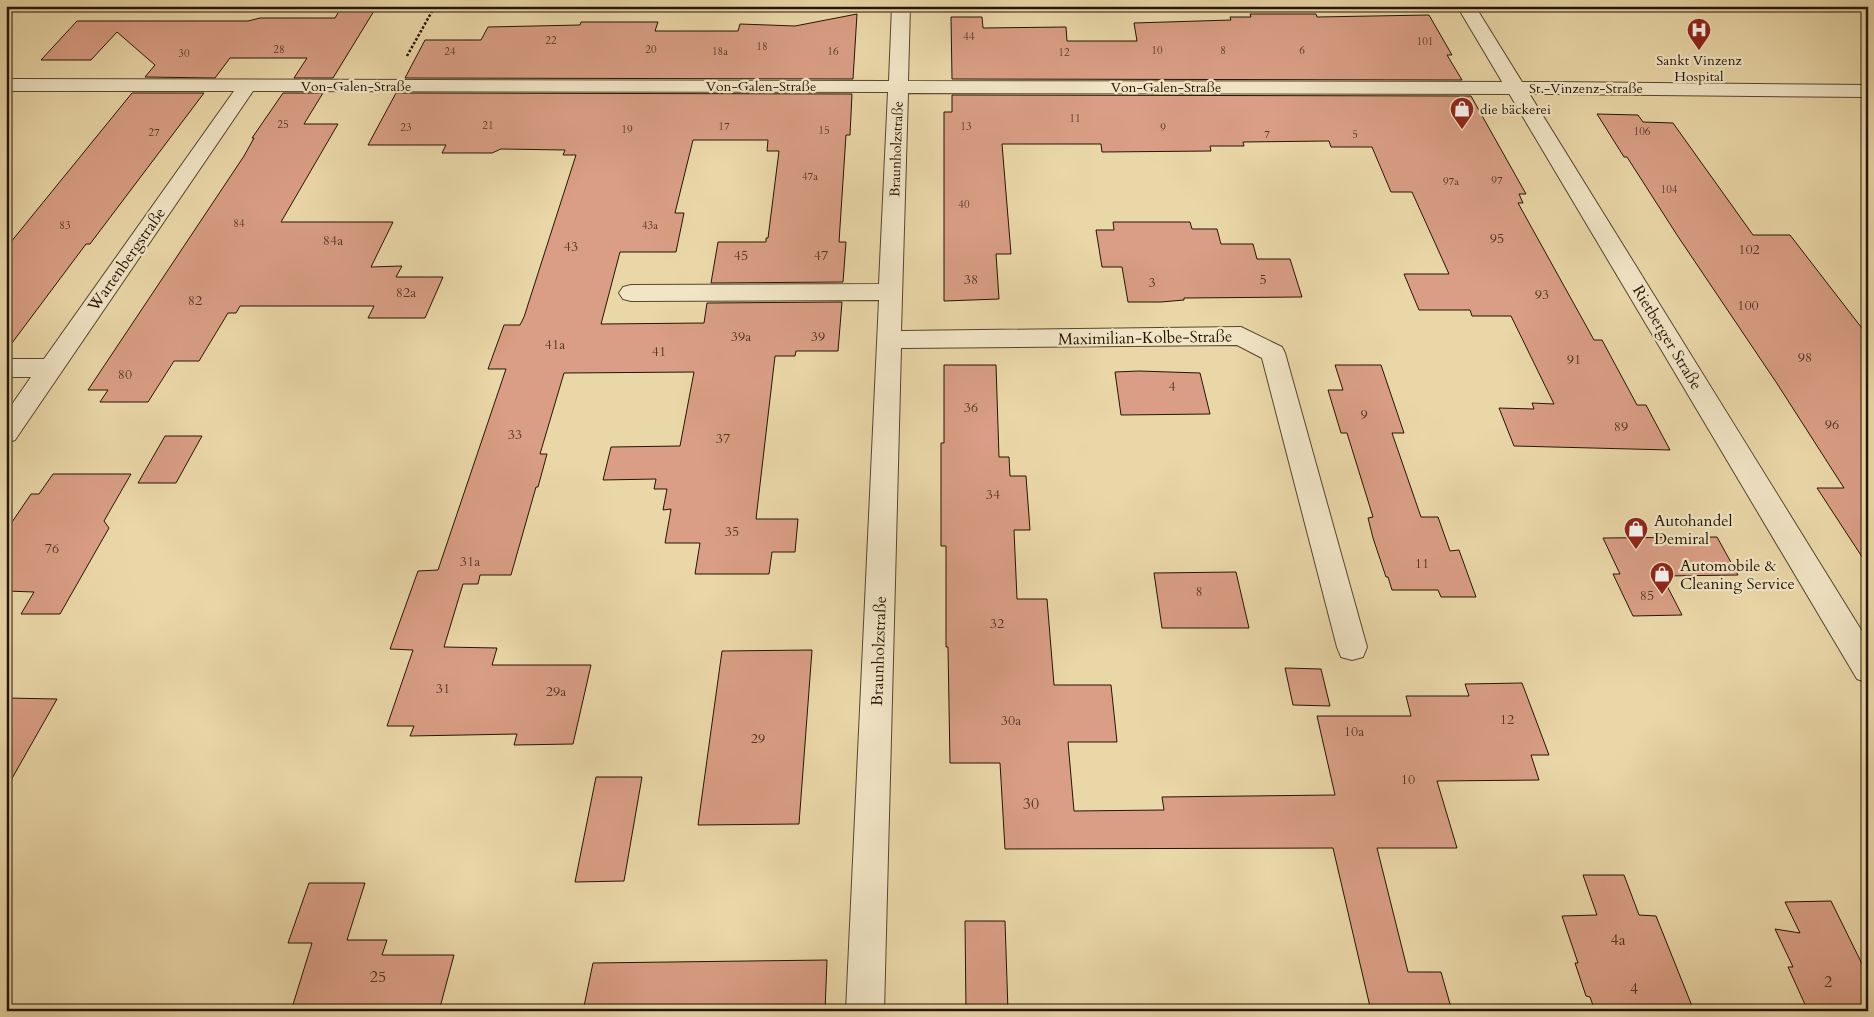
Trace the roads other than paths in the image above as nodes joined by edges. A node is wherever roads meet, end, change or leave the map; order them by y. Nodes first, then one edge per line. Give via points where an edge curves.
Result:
1 (901, 6) edge
2 (1466, 6) edge
3 (6, 85) edge
4 (247, 86) junction
5 (898, 87) junction
6 (1515, 88) junction
7 (1868, 91) edge
8 (891, 292) junction
9 (631, 293) dead end
10 (888, 340) junction
11 (6, 368) edge
12 (52, 368) junction
13 (6, 433) edge
14 (1352, 647) dead end
15 (1868, 669) edge
16 (865, 1011) edge

1 - 5 street, Braunholzstraße
2 - 6 street, Rietberger Straße
3 - 4 street, Von-Galen-Straße
4 - 5 street, Von-Galen-Straße
4 - 12 street, Wartenbergstraße
5 - 6 street, Von-Galen-Straße
5 - 8 street, Braunholzstraße
6 - 7 street, St.-Vinzenz-Straße
6 - 15 street, Rietberger Straße
8 - 9 street
8 - 10 street, Braunholzstraße
10 - 14 street, Maximilian-Kolbe-Straße via 1241,336 1273,354
10 - 16 street, Braunholzstraße
11 - 12 street
12 - 13 street, Wartenbergstraße

